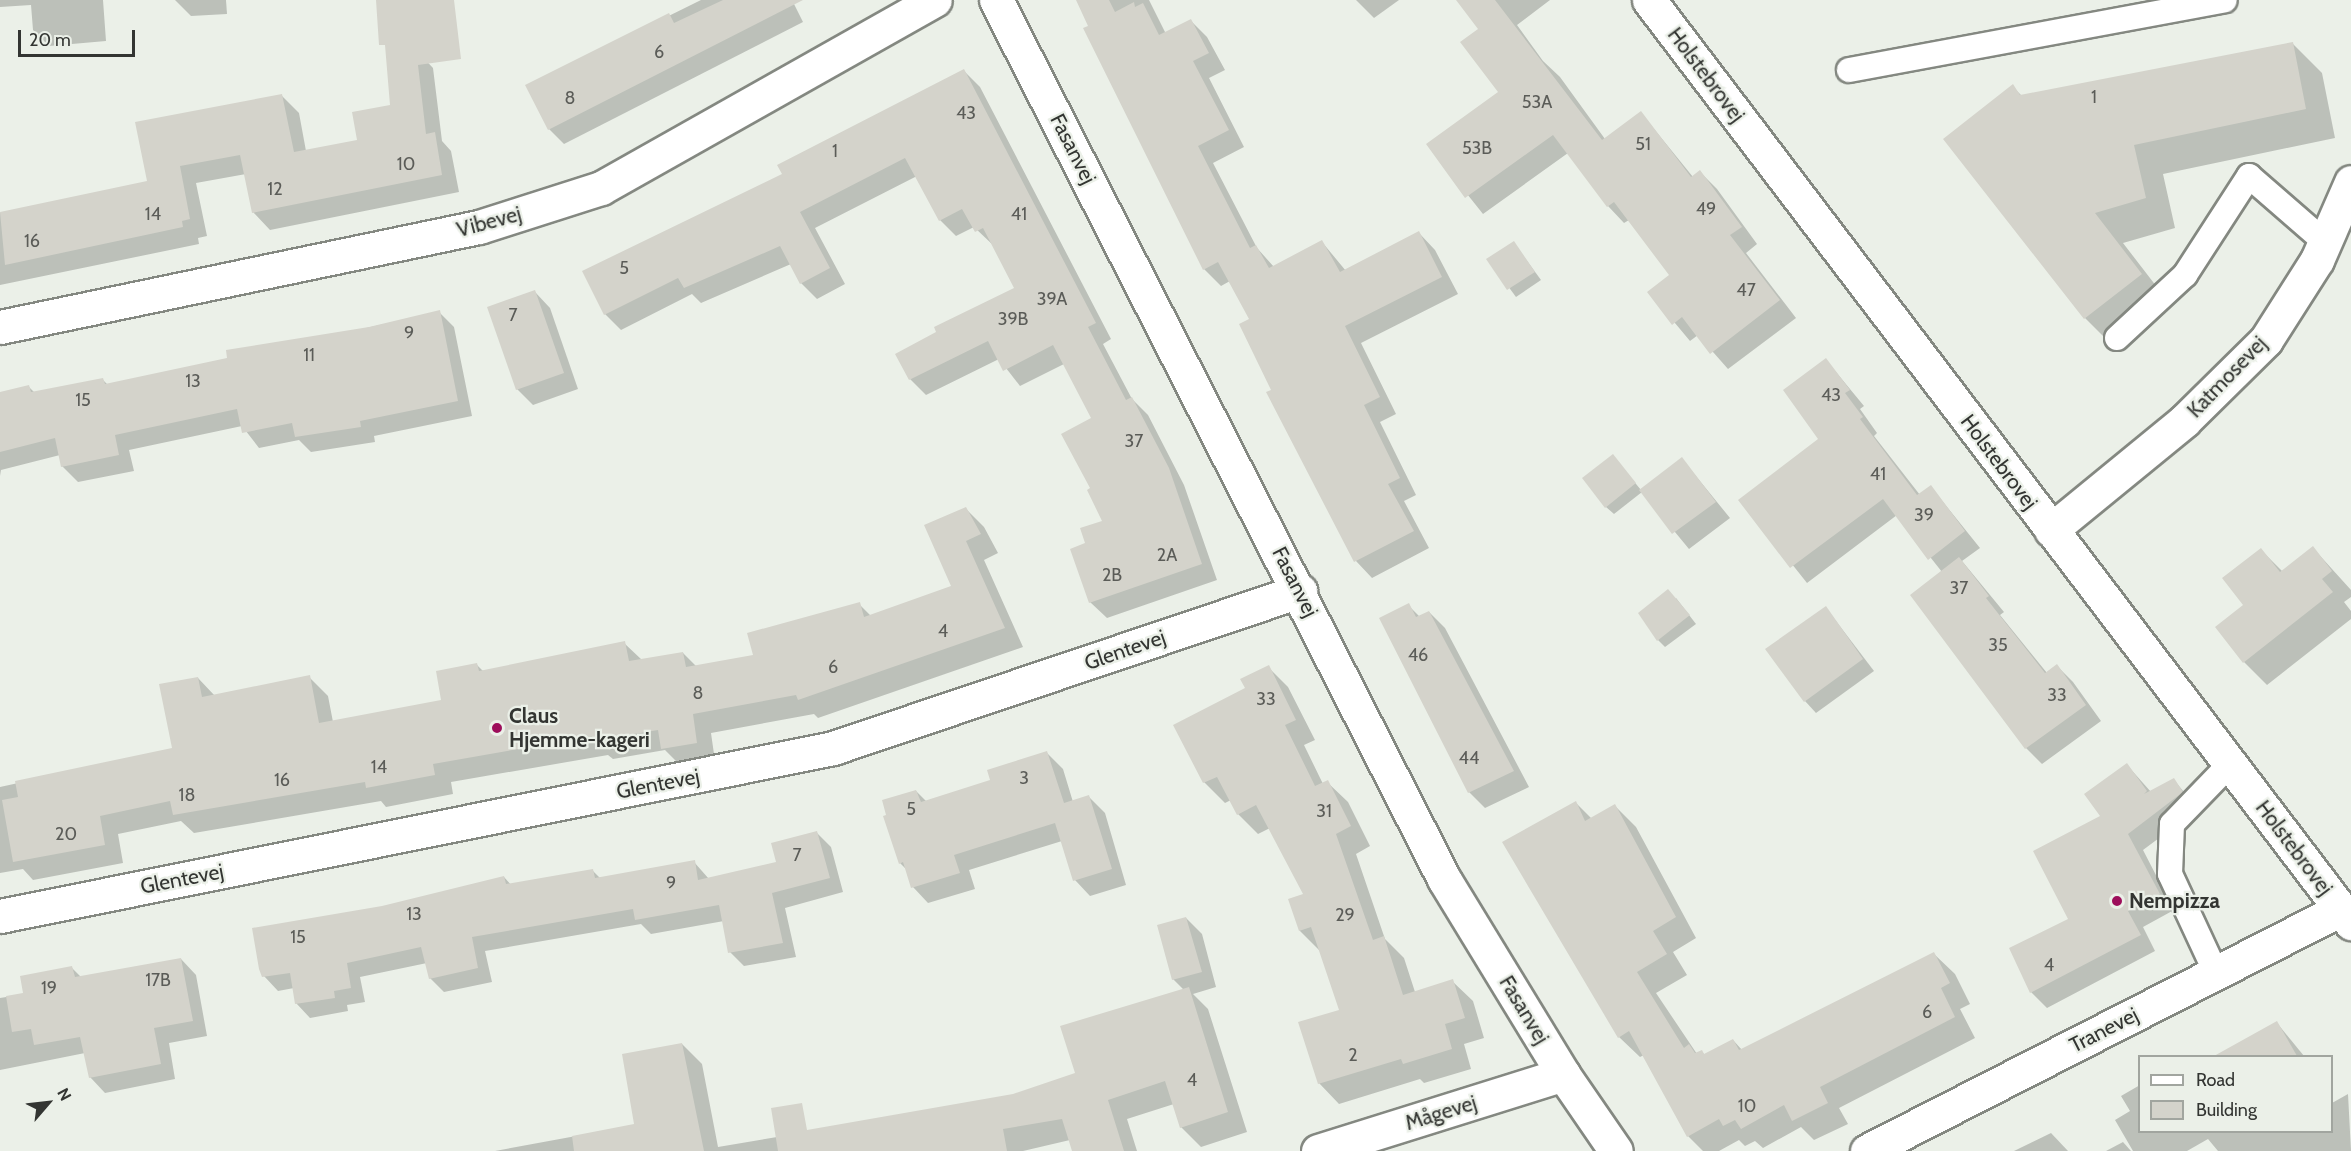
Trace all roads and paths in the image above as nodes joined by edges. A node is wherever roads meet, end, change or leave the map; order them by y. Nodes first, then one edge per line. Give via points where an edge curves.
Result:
1 (935, 0) edge
2 (996, 0) edge
3 (1649, 0) edge
4 (2225, 0) edge
5 (1849, 70) dead end
6 (2351, 182) edge
7 (2325, 242) junction
8 (0, 327) edge
9 (2117, 338) dead end
10 (2051, 530) junction
11 (1300, 591) junction
12 (2230, 764) junction
13 (0, 916) edge
14 (2346, 916) edge
15 (2216, 973) junction
16 (1563, 1074) junction
17 (1318, 1151) edge
18 (1616, 1151) edge
19 (1867, 1151) edge

1 - 8 street, Vibevej via 601,188 479,226
2 - 11 street, Fasanvej
3 - 10 street, Holstebrovej
4 - 5 lane
6 - 7 street, Katmosevej
7 - 9 lane via 2249,176 2185,275
7 - 10 street, Katmosevej via 2266,340 2184,421
10 - 12 street, Holstebrovej
11 - 13 street, Glentevej via 833,748
11 - 16 street, Fasanvej via 1444,879
12 - 14 street, Holstebrovej
12 - 15 lane via 2172,824 2170,874
14 - 15 street, Tranevej
15 - 19 street, Tranevej
16 - 17 street, Mågevej
16 - 18 street, Fasanvej

